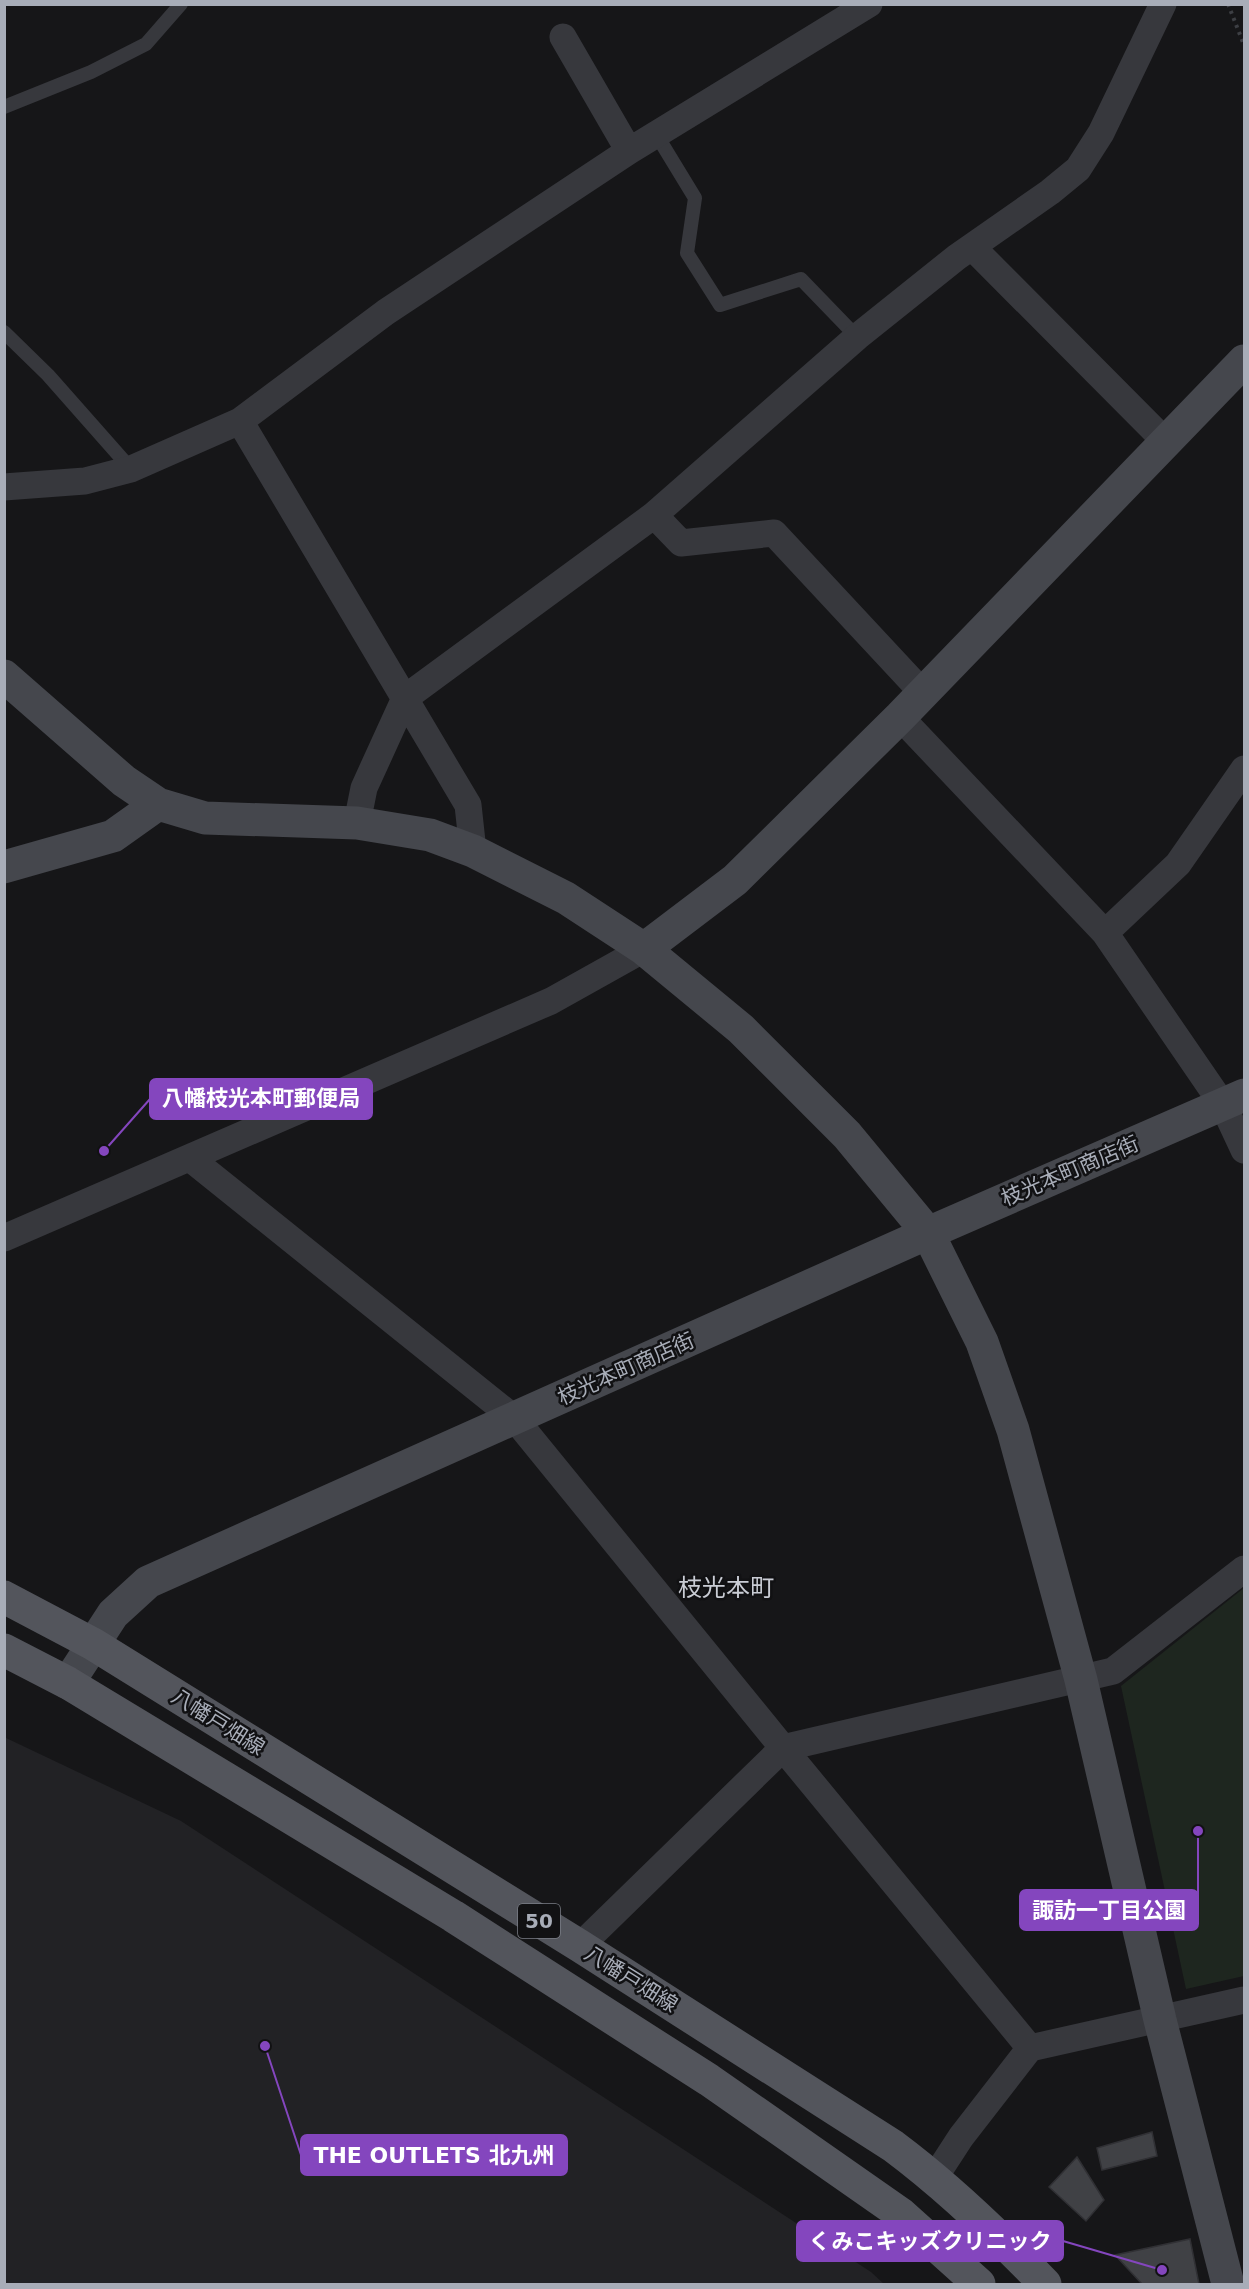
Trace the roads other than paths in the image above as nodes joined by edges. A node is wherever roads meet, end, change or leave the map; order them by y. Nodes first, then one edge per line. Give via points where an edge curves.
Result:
1 (181, 4) edge
2 (869, 4) edge
3 (1163, 4) edge
4 (563, 37) dead end
5 (4, 107) edge
6 (657, 134) junction
7 (629, 151) junction
8 (972, 247) junction
9 (4, 332) edge
10 (857, 337) junction
11 (1245, 361) edge
12 (240, 421) junction
13 (1166, 441) junction
14 (131, 469) junction
15 (4, 487) edge
16 (654, 515) junction
17 (4, 676) edge
18 (923, 693) junction
19 (405, 698) junction
20 (900, 717) junction
21 (1245, 769) edge
22 (158, 804) junction
23 (357, 823) junction
24 (473, 851) junction
25 (4, 867) edge
26 (1105, 933) junction
27 (644, 949) junction
28 (1234, 1100) edge
29 (1245, 1150) edge
30 (191, 1159) junction
31 (928, 1233) junction
32 (4, 1238) edge
33 (515, 1419) junction
34 (1245, 1569) edge
35 (4, 1597) edge
36 (93, 1644) junction
37 (4, 1650) edge
38 (1081, 1680) junction
39 (68, 1683) junction
40 (783, 1748) junction
41 (580, 1946) junction
42 (1245, 2000) edge
43 (1160, 2019) junction
44 (1030, 2048) junction
45 (935, 2177) junction
46 (979, 2284) edge
47 (1045, 2284) edge
48 (1228, 2284) edge

1 - 5 lane via 146,44 91,72
2 - 6 street
3 - 8 street via 1101,134 1078,169
4 - 7 street
6 - 7 street
6 - 10 lane via 694,198 687,253 720,305 801,279
7 - 12 street via 386,312
8 - 10 street
8 - 13 street
9 - 14 lane via 48,375
10 - 16 street
11 - 13 street
12 - 14 street
12 - 19 street
13 - 18 street
14 - 15 street via 85,481
16 - 18 street via 681,543 774,533
16 - 19 street
17 - 22 street via 124,781
18 - 20 street
19 - 23 street via 364,789
19 - 24 street via 468,806
20 - 26 street
20 - 27 street via 735,880
21 - 26 street via 1178,864
22 - 23 street via 205,819
22 - 25 street via 113,836
23 - 24 street via 430,836
24 - 27 street via 566,898
26 - 28 street
27 - 30 street via 551,1001
27 - 31 street via 741,1029 847,1135
28 - 29 street
28 - 31 street, 枝光本町商店街
30 - 32 street
30 - 33 street
31 - 33 street, 枝光本町商店街
31 - 38 street via 982,1342 1013,1430
33 - 36 street, 枝光本町商店街 via 148,1582 113,1614
33 - 40 street
34 - 38 street via 1113,1671
35 - 36 main road, 八幡戸畑線 / 50
36 - 39 street, 枝光本町商店街
36 - 41 main road, 八幡戸畑線 / 50
37 - 39 main road, 八幡戸畑線 / 50
38 - 40 street
38 - 43 street
39 - 46 main road, 八幡戸畑線 / 50 via 453,1916 709,2080 901,2214
40 - 41 street
40 - 44 street
41 - 45 main road, 八幡戸畑線 / 50 via 893,2146
42 - 43 street
43 - 44 street
43 - 48 street
44 - 45 street
45 - 47 main road, 八幡戸畑線 / 50

